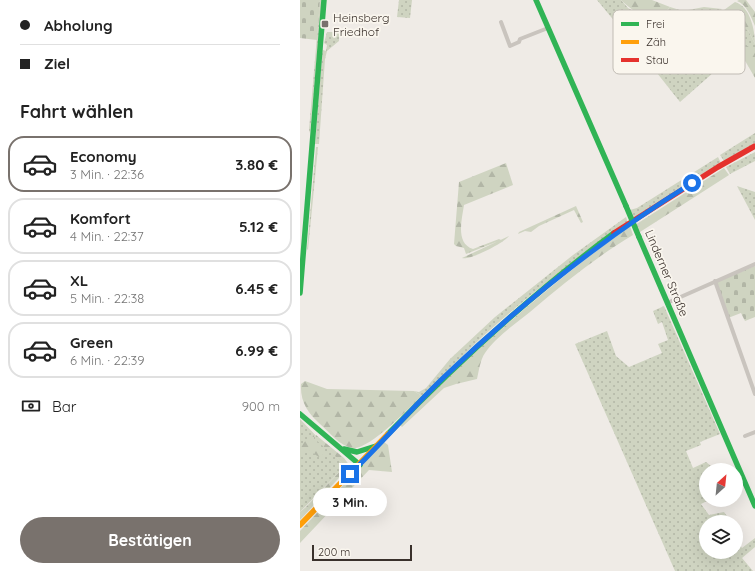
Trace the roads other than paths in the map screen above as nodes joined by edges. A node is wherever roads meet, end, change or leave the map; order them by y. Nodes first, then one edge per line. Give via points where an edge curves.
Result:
1 (324, 0) edge
2 (536, 0) edge
3 (501, 22) dead end
4 (548, 28) junction
5 (755, 146) edge
6 (755, 264) edge
7 (715, 281) junction
8 (300, 293) edge
9 (667, 303) junction
10 (755, 394) edge
11 (300, 414) edge
12 (755, 432) edge
13 (744, 436) dead end
14 (379, 444) junction
15 (340, 448) junction
16 (360, 465) junction
17 (755, 506) edge
18 (300, 525) edge

1 - 8 main road
2 - 4 main road, Linderner Straße
3 - 4 street via 510,46 520,39
4 - 9 main road, Linderner Straße, bridge
5 - 14 main road via 666,199 613,234 564,272 477,345
6 - 7 street
7 - 9 street
7 - 10 street
9 - 17 main road, Linderner Straße
11 - 15 main road
12 - 13 street
14 - 15 main road via 357,452
14 - 16 main road
15 - 16 main road
16 - 18 main road

